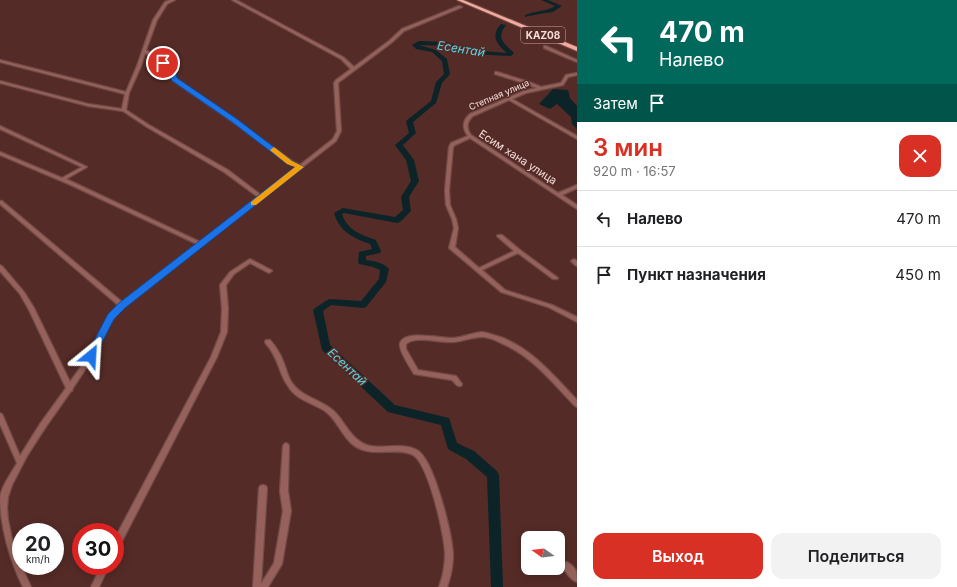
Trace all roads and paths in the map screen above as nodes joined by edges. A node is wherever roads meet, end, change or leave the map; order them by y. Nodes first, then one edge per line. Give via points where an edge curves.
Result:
1 (173, 0) edge
2 (234, 0) edge
3 (458, 0) edge
4 (468, 0) edge
5 (460, 7) junction
6 (482, 9) junction
7 (511, 20) junction
8 (577, 46) edge
9 (545, 47) dead end
10 (577, 49) edge
11 (144, 50) junction
12 (0, 61) edge
13 (577, 61) edge
14 (354, 69) junction
15 (496, 73) dead end
16 (577, 74) edge
17 (0, 82) edge
18 (539, 88) junction
19 (128, 93) junction
20 (509, 98) junction
21 (124, 110) junction
22 (0, 126) edge
23 (470, 136) junction
24 (577, 138) edge
25 (0, 153) edge
26 (301, 167) junction
27 (62, 180) junction
28 (577, 186) edge
29 (559, 194) junction
30 (261, 197) junction
31 (0, 202) edge
32 (577, 207) edge
33 (500, 236) dead end
34 (200, 244) junction
35 (518, 250) junction
36 (0, 267) edge
37 (478, 270) junction
38 (269, 271) dead end
39 (555, 278) dead end
40 (122, 305) junction
41 (577, 320) edge
42 (268, 342) dead end
43 (460, 384) dead end
44 (70, 388) junction
45 (577, 404) edge
46 (0, 416) edge
47 (286, 446) dead end
48 (20, 463) junction
49 (263, 488) dead end
50 (2, 529) edge
51 (124, 529) edge
52 (567, 566) dead end
53 (101, 575) edge
54 (577, 578) edge
55 (27, 587) edge
56 (95, 587) edge
57 (257, 587) edge
58 (264, 587) edge
59 (443, 587) edge

1 - 11 street via 161,10
2 - 14 street via 342,58
3 - 5 highway via 461,3
3 - 6 highway, KAZ08
4 - 7 highway, KAZ08
5 - 6 highway
5 - 14 street via 403,30
6 - 7 highway, KAZ08
7 - 8 highway, KAZ08
7 - 10 highway, KAZ08
9 - 13 street
11 - 19 street
11 - 26 street via 173,69 174,79 290,162
12 - 19 street
14 - 26 street via 336,83 338,135
15 - 18 street
16 - 18 street, Степная улица via 567,76 562,84
17 - 21 street via 88,105
18 - 20 street, Степная улица
19 - 21 street
20 - 23 street, Степная улица via 470,116 465,122 465,131
20 - 24 street
21 - 30 street via 226,170
22 - 27 street via 85,168
23 - 29 street, Есим хана улица
23 - 37 street via 450,147 447,190 448,205 456,228 452,248
25 - 27 street
26 - 30 street
27 - 34 street
28 - 29 street
29 - 32 street, Есим хана улица
30 - 34 street
31 - 40 street
33 - 35 street
34 - 40 street
35 - 37 street
35 - 39 street
36 - 44 street via 32,309
37 - 41 street via 504,291 550,306
38 - 51 street via 250,261 232,273 223,285 224,332 214,357
40 - 44 street via 111,317 91,356
42 - 59 street via 274,348 294,390 332,413 354,441 365,448 415,452 422,459 446,526 449,560
43 - 45 street via 454,378 416,372 403,349 404,342 414,338 452,340 474,335 486,335 504,341 533,360
44 - 48 street
46 - 48 street
47 - 58 street via 284,491 287,511 278,564
48 - 50 street via 4,497
49 - 57 street
50 - 55 street
52 - 54 street
53 - 56 street

